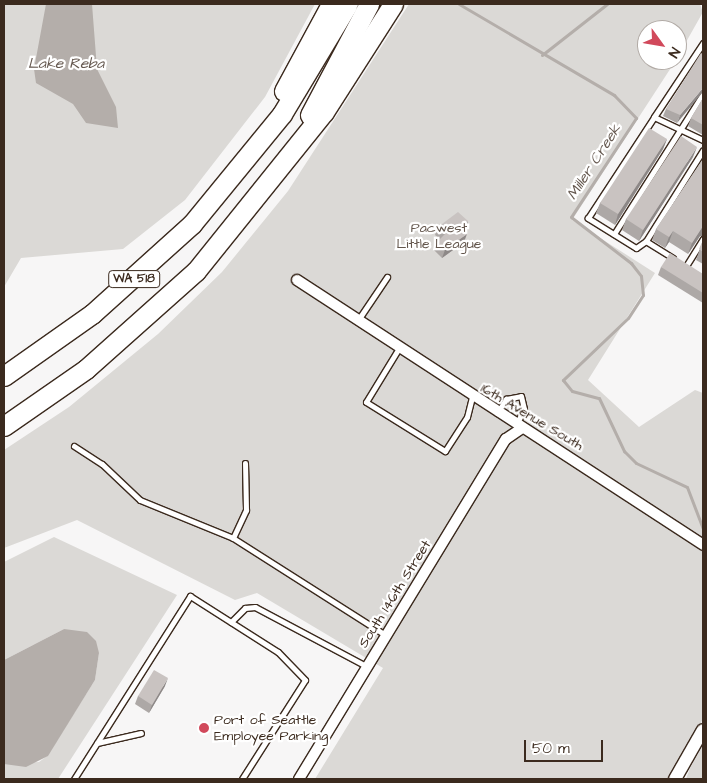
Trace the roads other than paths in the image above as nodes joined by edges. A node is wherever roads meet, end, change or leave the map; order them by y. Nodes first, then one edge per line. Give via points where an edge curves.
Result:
1 (331, 4) edge
2 (348, 4) edge
3 (369, 4) edge
4 (393, 4) edge
5 (703, 43) edge
6 (703, 94) edge
7 (654, 116) junction
8 (682, 128) junction
9 (703, 140) edge
10 (298, 141) junction
11 (703, 150) edge
12 (246, 160) junction
13 (614, 234) junction
14 (703, 239) edge
15 (646, 241) junction
16 (686, 266) junction
17 (692, 270) edge
18 (387, 277) dead end
19 (297, 280) dead end
20 (358, 321) junction
21 (399, 348) junction
22 (4, 376) edge
23 (472, 397) junction
24 (497, 413) junction
25 (4, 426) edge
26 (518, 428) junction
27 (74, 446) dead end
28 (245, 463) dead end
29 (233, 538) junction
30 (703, 545) edge
31 (231, 622) junction
32 (385, 635) junction
33 (366, 666) junction
34 (703, 730) edge
35 (141, 732) dead end
36 (97, 743) junction
37 (74, 779) edge
38 (242, 779) edge
39 (299, 779) edge
40 (675, 779) edge

1 - 12 highway
2 - 12 highway, WA 518 via 316,63
3 - 10 highway, WA 518
4 - 10 highway via 340,90
5 - 7 lane
6 - 8 lane
7 - 8 lane via 673,128
7 - 13 lane via 588,218
8 - 9 lane
8 - 13 lane
10 - 25 highway, WA 518 via 237,226 177,290 86,369
11 - 15 lane
12 - 22 highway, WA 518 via 192,224 130,283 38,356
13 - 15 lane via 636,248
14 - 16 lane
15 - 16 lane
16 - 17 lane
18 - 20 lane
19 - 20 street, 16th Avenue South
20 - 21 street, 16th Avenue South
21 - 23 street, 16th Avenue South
21 - 23 lane via 366,402 445,452 466,417
23 - 24 street, 16th Avenue South
24 - 26 street, 16th Avenue South
24 - 26 lane via 506,399 521,396 524,409
26 - 30 street, 16th Avenue South via 540,435
26 - 32 street, South 146th Street via 506,439
27 - 29 lane via 102,464 140,500
28 - 29 lane via 246,510
29 - 32 lane
31 - 33 lane via 245,608 255,607
31 - 36 lane via 190,596
31 - 38 lane via 278,652 304,680
32 - 33 street, South 146th Street
33 - 39 street, South 146th Street
34 - 40 street
35 - 36 lane
36 - 37 lane

